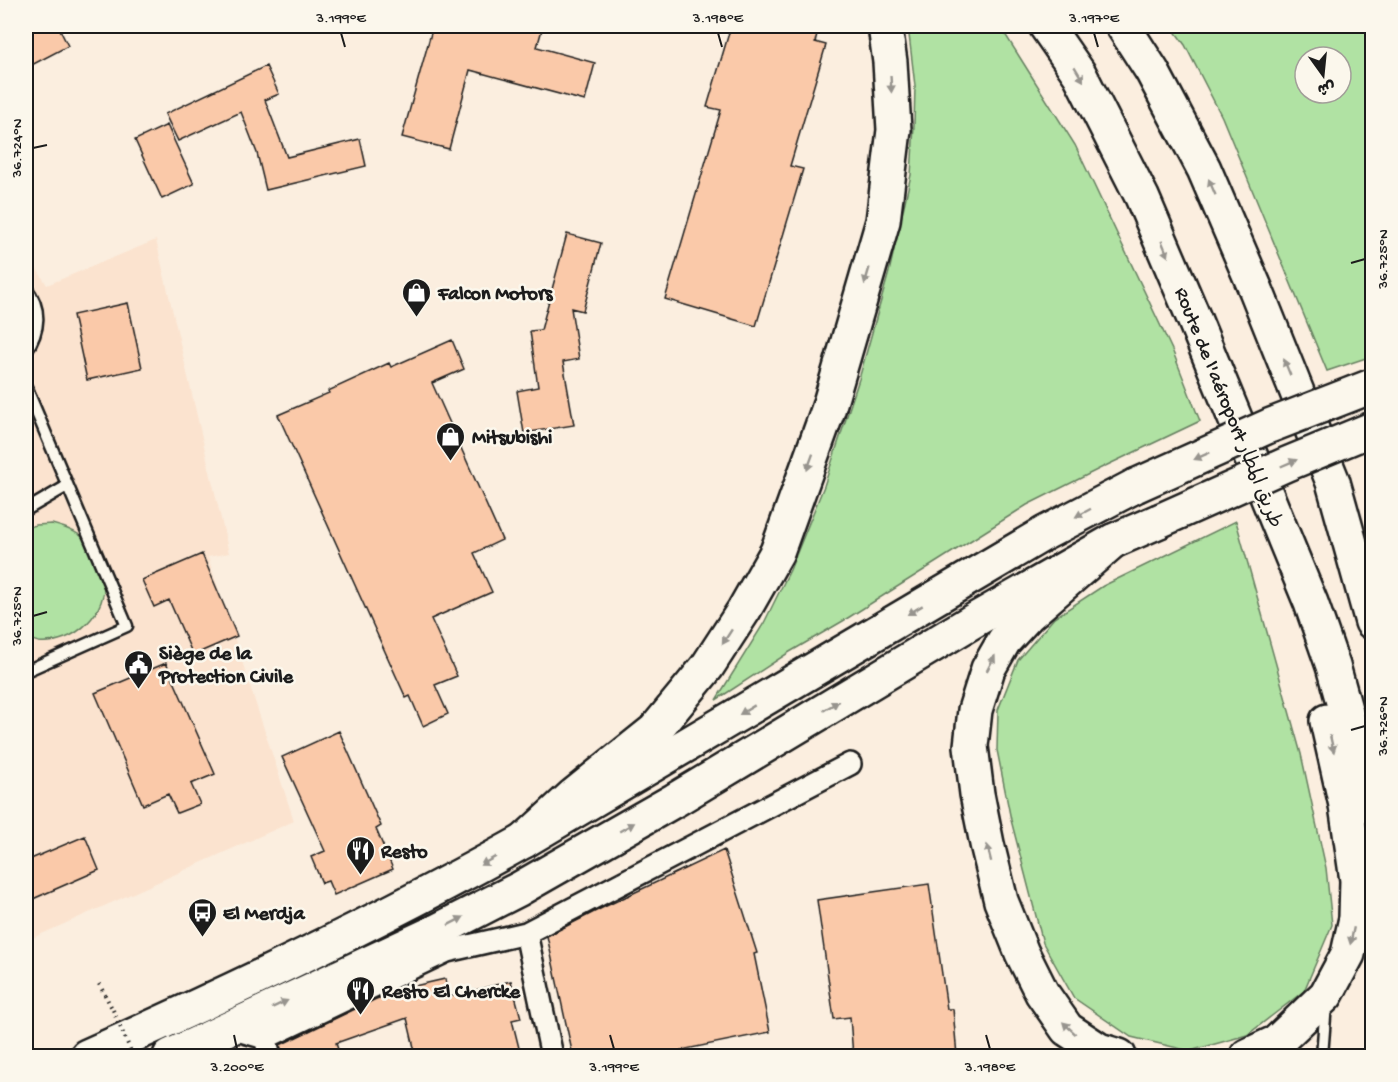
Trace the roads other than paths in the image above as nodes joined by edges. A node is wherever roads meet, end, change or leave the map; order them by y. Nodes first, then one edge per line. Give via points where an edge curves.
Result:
1 (885, 26) edge
2 (1046, 26) edge
3 (1123, 26) edge
4 (26, 288) edge
5 (26, 351) edge
6 (1372, 386) edge
7 (26, 387) edge
8 (1372, 429) edge
9 (1333, 482) junction
10 (67, 486) junction
11 (26, 510) edge
12 (1113, 541) junction
13 (1286, 543) junction
14 (1372, 572) edge
15 (1372, 622) edge
16 (26, 671) edge
17 (850, 764) dead end
18 (1372, 806) edge
19 (524, 842) junction
20 (526, 933) junction
21 (1326, 995) junction
22 (230, 1028) junction
23 (268, 1047) edge
24 (87, 1056) edge
25 (170, 1056) edge
26 (552, 1056) edge
27 (1119, 1056) edge
28 (1247, 1056) edge
29 (1322, 1056) edge

1 -> 19 highway via 894,130 883,221 828,410 777,552 707,667 655,730 574,795
2 -> 13 highway, Route de l'aéroport طريق المطار via 1080,75 1142,197
9 -> 3 highway via 1204,169 1152,71
4 - 5 lane via 38,315 33,341
6 -> 19 highway, bridge via 1269,426 1135,486 1026,544
7 - 10 lane
12 -> 8 highway, bridge
9 - 14 highway
9 - 15 highway
10 - 11 lane
10 - 16 lane via 127,626
22 -> 12 highway via 519,889
27 -> 12 highway via 1099,1050 1067,1029 1042,993 1022,953 1001,901 976,794 971,746 981,690 1004,641
13 - 18 highway, Route de l'aéroport طريق المطار via 1333,666
13 -> 21 highway via 1346,804 1357,880 1356,918 1348,954
17 - 20 street
19 -> 24 highway via 275,971
20 - 23 street via 447,951
20 - 26 street
21 - 28 highway via 1277,1042
21 - 29 lane
22 - 23 street
22 - 25 highway

